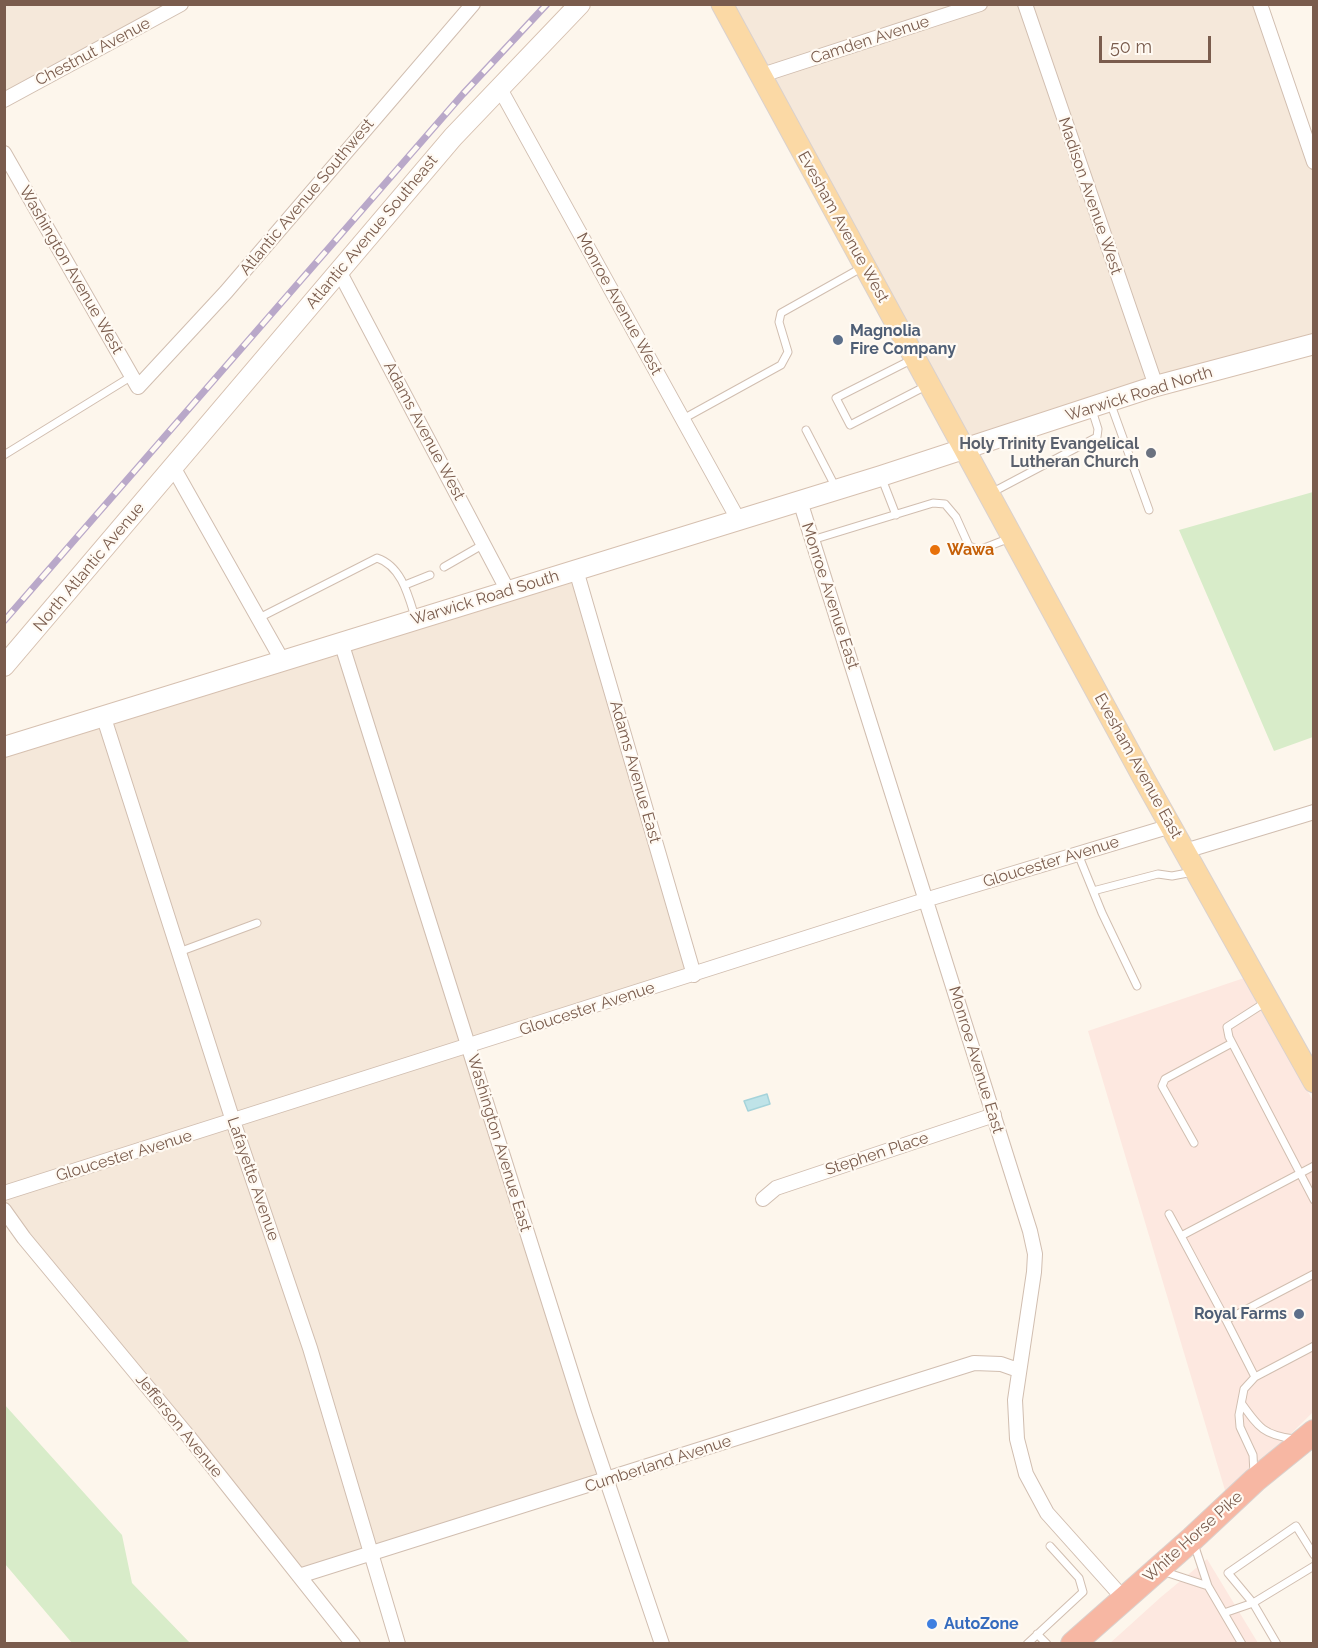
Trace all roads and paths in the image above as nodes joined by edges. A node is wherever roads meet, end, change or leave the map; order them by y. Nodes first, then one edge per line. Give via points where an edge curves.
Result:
1 (181, 4) edge
2 (580, 4) edge
3 (722, 4) edge
4 (980, 4) edge
5 (1025, 4) edge
6 (1260, 4) edge
7 (466, 7) edge
8 (759, 76) junction
9 (499, 87) junction
10 (4, 100) edge
11 (4, 153) edge
12 (1314, 162) edge
13 (865, 266) junction
14 (339, 271) junction
15 (1314, 344) edge
16 (915, 358) junction
17 (135, 382) junction
18 (930, 384) junction
19 (1156, 386) junction
20 (1110, 402) junction
21 (1091, 408) junction
22 (683, 419) junction
23 (806, 430) dead end
24 (966, 448) junction
25 (4, 455) edge
26 (173, 467) junction
27 (881, 476) junction
28 (837, 490) junction
29 (990, 494) junction
30 (800, 501) junction
31 (1149, 510) dead end
32 (896, 515) junction
33 (739, 520) junction
34 (1013, 537) junction
35 (812, 540) junction
36 (484, 544) junction
37 (444, 567) dead end
38 (576, 570) junction
39 (430, 575) dead end
40 (405, 585) junction
41 (508, 591) junction
42 (258, 618) junction
43 (416, 619) junction
44 (342, 642) junction
45 (282, 660) junction
46 (4, 666) edge
47 (104, 715) junction
48 (4, 747) edge
49 (1314, 812) edge
50 (1171, 826) junction
51 (1185, 851) junction
52 (1077, 854) junction
53 (1196, 872) junction
54 (1093, 891) junction
55 (926, 900) junction
56 (257, 923) dead end
57 (179, 952) junction
58 (694, 975) junction
59 (1137, 986) dead end
60 (1268, 1001) junction
61 (1232, 1043) junction
62 (469, 1047) junction
63 (1314, 1082) edge
64 (994, 1115) junction
65 (233, 1121) junction
66 (1194, 1143) dead end
67 (1313, 1165) edge
68 (1298, 1172) junction
69 (4, 1193) edge
70 (763, 1199) dead end
71 (1314, 1200) edge
72 (4, 1210) edge
73 (1169, 1214) dead end
74 (1181, 1236) junction
75 (1314, 1274) edge
76 (1226, 1320) junction
77 (1314, 1346) edge
78 (1018, 1371) junction
79 (1255, 1377) junction
80 (1242, 1404) junction
81 (1310, 1437) edge
82 (608, 1480) junction
83 (1255, 1480) junction
84 (1192, 1539) junction
85 (1050, 1546) dead end
86 (371, 1555) junction
87 (1314, 1556) edge
88 (1314, 1566) edge
89 (1157, 1570) junction
90 (299, 1576) junction
91 (1208, 1586) junction
92 (1124, 1599) junction
93 (1254, 1603) junction
94 (1224, 1613) junction
95 (1037, 1634) junction
96 (353, 1644) edge
97 (398, 1644) edge
98 (662, 1644) edge
99 (1027, 1644) edge
100 (1047, 1644) edge
101 (1073, 1644) edge
102 (1242, 1644) edge
103 (1277, 1644) edge

1 - 10 street, Chestnut Avenue
2 - 9 street, Atlantic Avenue Southeast
3 - 8 main road, Evesham Avenue West
4 - 8 street, Camden Avenue
5 - 19 street, Madison Avenue West
6 - 12 street
7 - 17 street, Atlantic Avenue Southwest via 226,292
8 - 13 main road, Evesham Avenue West
9 - 14 street, Atlantic Avenue Southeast
9 - 22 street, Monroe Avenue West
11 - 17 street, Washington Avenue West
13 - 16 main road, Evesham Avenue West
13 - 22 lane via 781,313 779,322 788,352 781,365
14 - 26 street, Atlantic Avenue Southeast
14 - 36 street, Adams Avenue West
15 - 19 street, Warwick Road North
16 - 18 main road, Evesham Avenue West
16 - 18 lane via 836,398 850,425
17 - 25 lane
18 - 24 main road, Evesham Avenue West
19 - 20 street, Warwick Road North
20 - 21 street, Warwick Road North
20 - 31 lane
21 - 24 street, Warwick Road North
21 - 29 lane via 1097,437
22 - 33 street, Monroe Avenue West
23 - 28 lane
24 - 27 street, Warwick Road South
24 - 29 main road, Evesham Avenue East
26 - 42 street
26 - 46 street, North Atlantic Avenue
27 - 28 street, Warwick Road South
27 - 32 lane
28 - 30 street, Warwick Road South
29 - 34 main road, Evesham Avenue East
30 - 33 street, Warwick Road South
30 - 35 street, Monroe Avenue East
32 - 34 lane via 933,503 945,504 956,517 969,546 979,550
32 - 35 lane
33 - 38 street, Warwick Road South
34 - 50 main road, Evesham Avenue East
35 - 55 street, Monroe Avenue East
36 - 37 lane
36 - 41 street, Adams Avenue West
38 - 41 street, Warwick Road South
38 - 58 street, Adams Avenue East
39 - 40 lane
40 - 42 lane via 388,562 377,558
40 - 43 lane
41 - 43 street, Warwick Road South
42 - 45 street
43 - 44 street, Warwick Road South
44 - 45 street, Warwick Road South
44 - 62 street, Washington Avenue East
45 - 47 street, Warwick Road South
47 - 48 street, Warwick Road South
47 - 57 street, Lafayette Avenue
49 - 51 street
50 - 51 main road, Evesham Avenue East
50 - 52 street, Gloucester Avenue
51 - 53 main road, Evesham Avenue East
52 - 54 lane
52 - 55 street, Gloucester Avenue
53 - 54 lane via 1158,874
53 - 60 main road, Evesham Avenue East
54 - 59 lane
55 - 58 street, Gloucester Avenue
55 - 64 street, Monroe Avenue East
56 - 57 lane
57 - 65 street, Lafayette Avenue
58 - 62 street, Gloucester Avenue
60 - 61 lane via 1227,1027
60 - 63 main road, Evesham Avenue East
61 - 66 lane via 1165,1079 1162,1086
61 - 68 lane
62 - 65 street, Gloucester Avenue
62 - 82 street, Washington Avenue East
64 - 70 street, Stephen Place via 776,1188
64 - 78 street, Monroe Avenue East via 1035,1254
65 - 69 street, Gloucester Avenue
65 - 86 street, Lafayette Avenue via 309,1348
67 - 68 lane
68 - 71 lane
68 - 74 lane
72 - 90 street, Jefferson Avenue
73 - 74 lane
74 - 76 lane
75 - 76 lane
76 - 79 lane
77 - 79 lane
78 - 82 street, Cumberland Avenue via 1001,1364 974,1363
78 - 92 street, Monroe Avenue East via 1017,1439 1026,1474 1047,1513
79 - 80 lane via 1244,1389
80 - 81 lane via 1261,1430 1274,1437
80 - 83 lane via 1240,1427 1253,1455
81 - 83 highway, White Horse Pike
82 - 86 street, Cumberland Avenue
82 - 98 street, Washington Avenue East
83 - 84 highway, White Horse Pike
84 - 89 highway, White Horse Pike
84 - 91 lane
85 - 95 lane via 1079,1578 1083,1592
86 - 90 street, Cumberland Avenue
86 - 97 street, Lafayette Avenue
87 - 93 lane via 1296,1526 1228,1573
88 - 93 lane
89 - 91 lane
89 - 92 highway, White Horse Pike
90 - 96 street, Jefferson Avenue
91 - 94 lane
92 - 101 highway, White Horse Pike
93 - 94 lane
93 - 103 lane
94 - 102 lane
95 - 99 lane
95 - 100 lane

